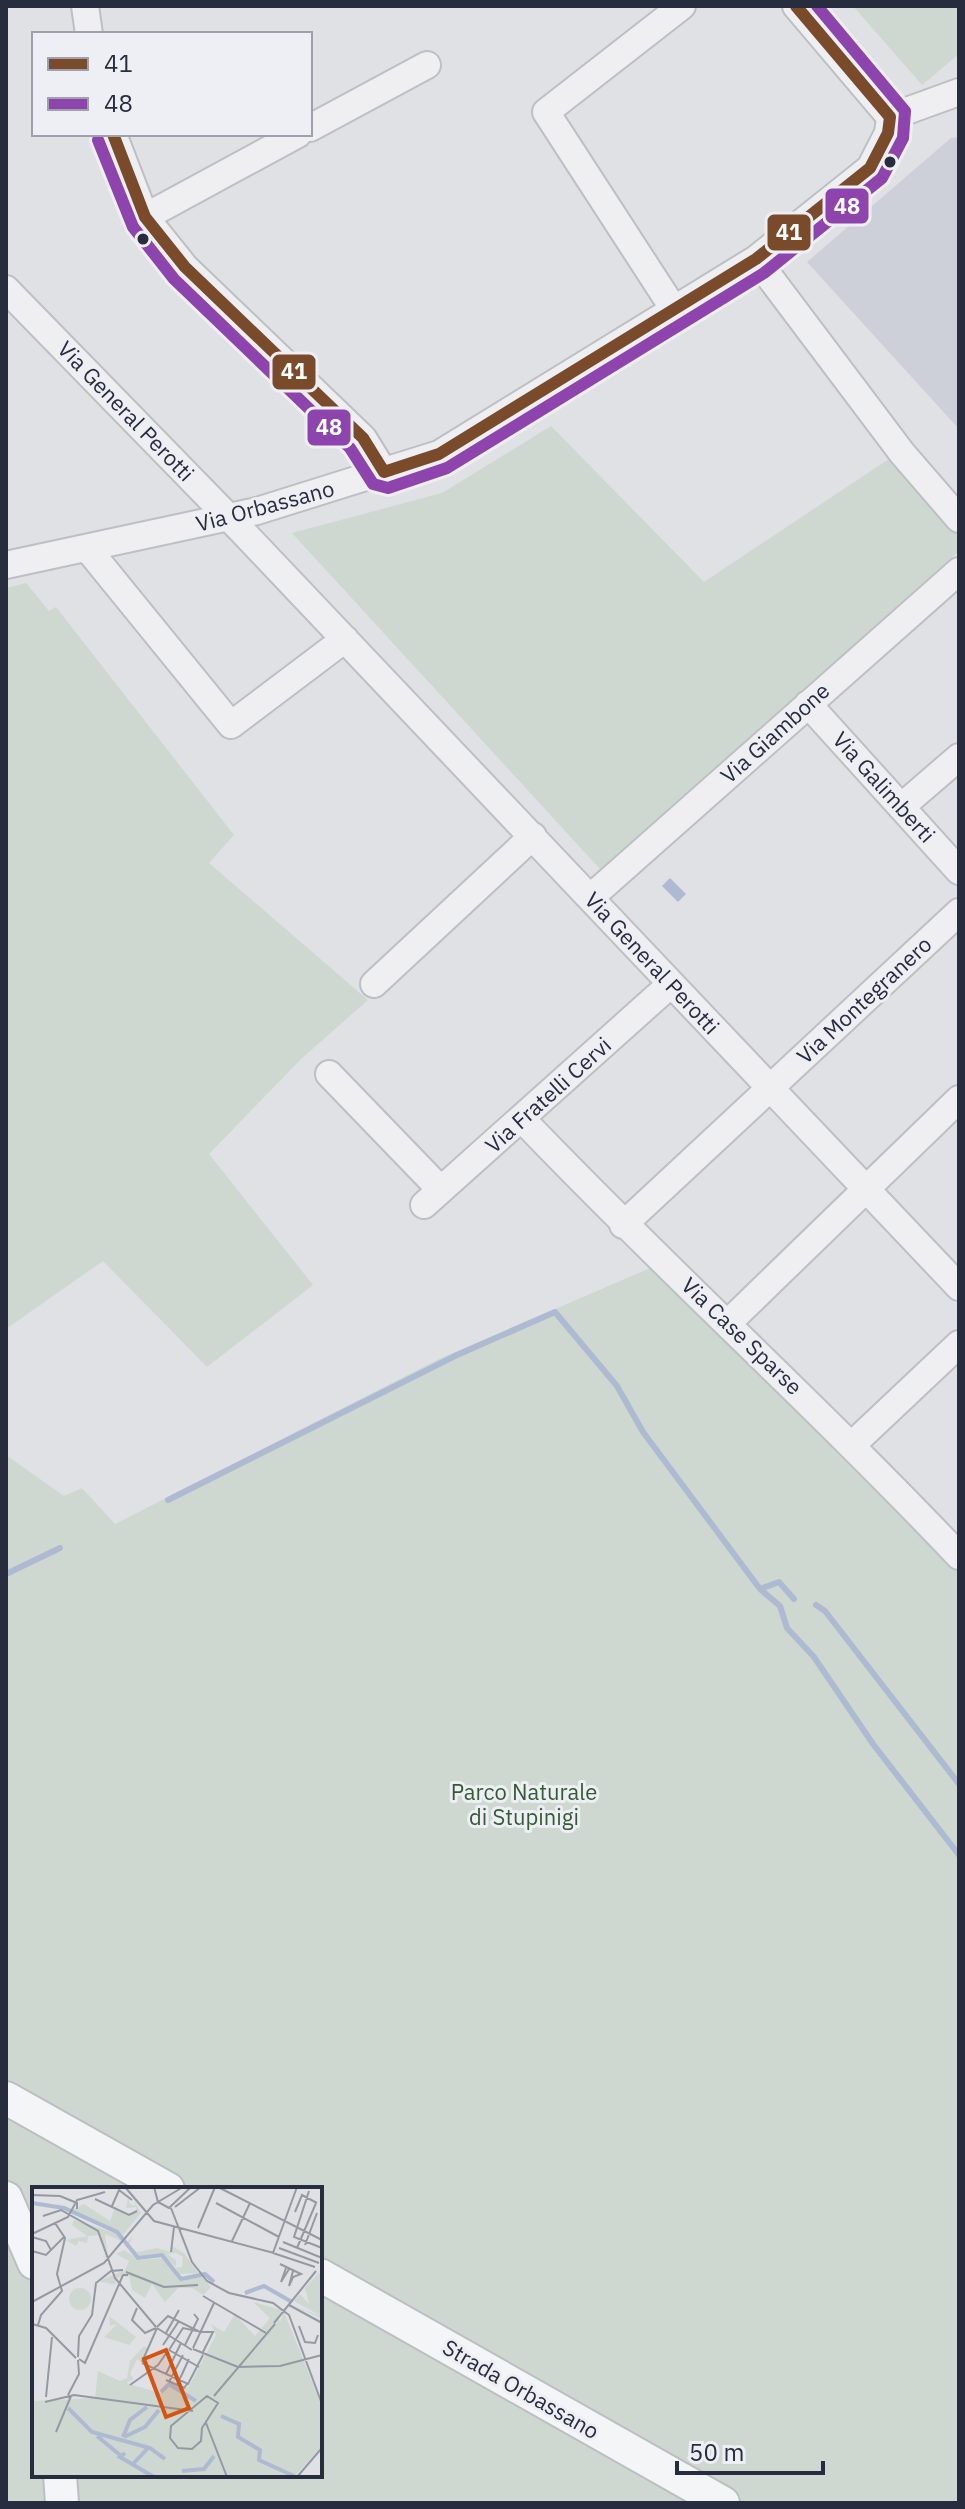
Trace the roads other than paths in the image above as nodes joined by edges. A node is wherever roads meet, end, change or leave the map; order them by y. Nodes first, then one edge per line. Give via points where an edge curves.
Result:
1 (85, 6) edge
2 (682, 6) edge
3 (796, 6) edge
4 (89, 32) edge
5 (427, 65) dead end
6 (959, 92) edge
7 (890, 117) junction
8 (312, 127) edge
9 (114, 136) edge
10 (294, 136) edge
11 (145, 217) junction
12 (756, 259) junction
13 (6, 289) edge
14 (675, 311) junction
15 (384, 472) junction
16 (230, 518) junction
17 (959, 519) edge
18 (87, 548) junction
19 (6, 565) edge
20 (959, 571) edge
21 (345, 639) junction
22 (808, 704) junction
23 (959, 757) edge
24 (901, 807) junction
25 (533, 836) junction
26 (959, 871) edge
27 (591, 897) junction
28 (959, 912) edge
29 (374, 984) dead end
30 (671, 984) junction
31 (329, 1074) dead end
32 (770, 1088) junction
33 (959, 1099) edge
34 (522, 1119) junction
35 (865, 1189) junction
36 (623, 1225) junction
37 (959, 1287) edge
38 (729, 1322) junction
39 (959, 1344) edge
40 (853, 1444) junction
41 (959, 1556) edge
42 (10, 2103) edge
43 (164, 2187) edge
44 (9, 2201) edge
45 (32, 2258) edge
46 (322, 2276) edge
47 (60, 2477) edge
48 (62, 2503) edge
49 (723, 2503) edge

1 - 4 street
2 - 14 street via 546,112
3 - 7 street
5 - 8 street
6 - 7 street
7 - 12 street, Via Orbassano via 870,168
9 - 11 street
10 - 11 street
11 - 15 street via 185,267 363,438
12 - 14 street, Via Orbassano
12 - 17 street via 902,453
13 - 16 street, Via General Perotti
14 - 15 street, Via Orbassano via 439,454
15 - 16 street, Via Orbassano
16 - 18 street, Via Orbassano
16 - 21 street, Via General Perotti
18 - 19 street, Via Orbassano
18 - 21 street via 231,725
20 - 22 street, Via Giambone
21 - 25 street, Via General Perotti
22 - 24 street, Via Galimberti
22 - 27 street, Via Giambone
23 - 24 street
24 - 26 street, Via Galimberti
25 - 27 street, Via General Perotti
25 - 29 street
27 - 30 street, Via General Perotti
28 - 32 street, Via Montegranero
30 - 32 street, Via General Perotti
30 - 34 street, Via Fratelli Cervi
31 - 34 street, Via Fratelli Cervi via 433,1198
32 - 35 street, Via General Perotti
32 - 36 street, Via Montegranero
33 - 35 street
34 - 36 street, Via Case Sparse
35 - 37 street, Via General Perotti
35 - 38 street
36 - 38 street, Via Case Sparse
38 - 40 street, Via Case Sparse
39 - 40 street
40 - 41 street, Via Case Sparse
42 - 43 main road
44 - 45 main road
46 - 49 main road, Strada Orbassano
47 - 48 main road

